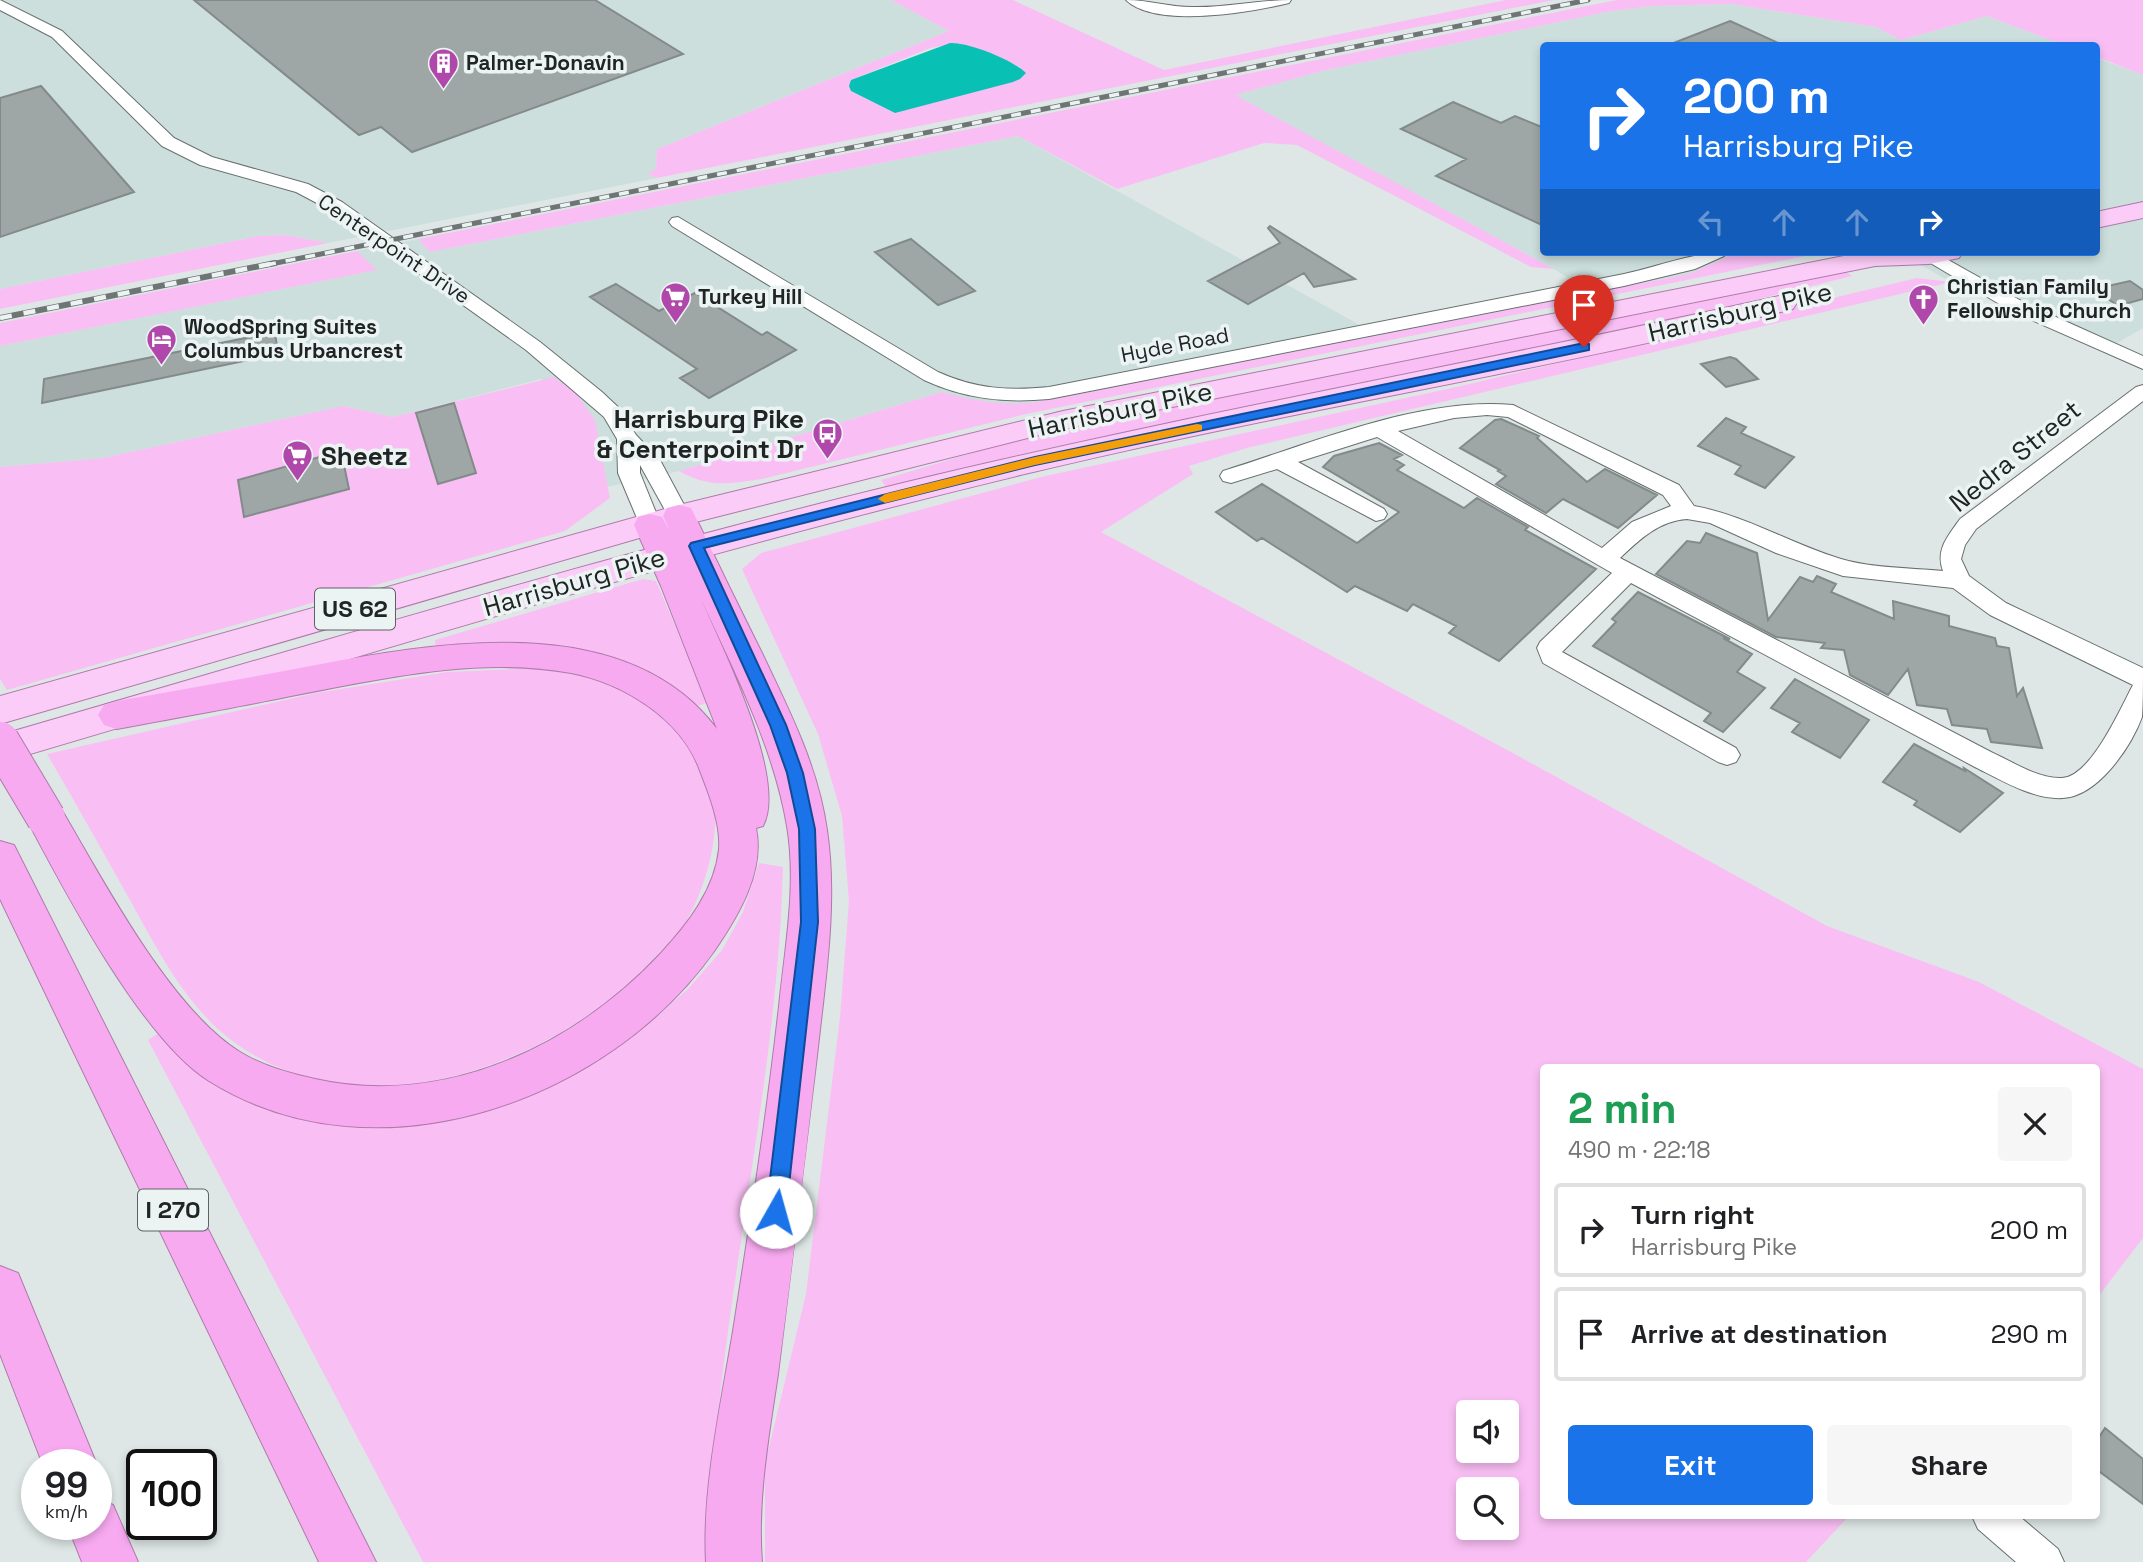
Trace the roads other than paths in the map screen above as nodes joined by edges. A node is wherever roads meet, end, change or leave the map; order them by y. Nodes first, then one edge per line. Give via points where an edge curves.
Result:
1 (1133, 0) edge
2 (1284, 0) edge
3 (0, 4) edge
4 (2143, 210) edge
5 (2100, 219) edge
6 (678, 222) dead end
7 (1709, 256) edge
8 (1898, 256) edge
9 (1938, 256) edge
10 (2143, 363) edge
11 (2143, 391) edge
12 (1381, 430) junction
13 (628, 439) junction
14 (1281, 462) junction
15 (1231, 475) dead end
16 (1687, 513) junction
17 (1376, 514) dead end
18 (673, 536) junction
19 (1604, 559) junction
20 (1628, 572) junction
21 (1959, 580) junction
22 (2141, 694) edge
23 (0, 710) edge
24 (117, 715) junction
25 (0, 741) edge
26 (0, 749) edge
27 (1727, 755) dead end
28 (740, 844) junction
29 (0, 857) edge
30 (0, 1291) edge
31 (64, 1449) edge
32 (1995, 1519) edge
33 (101, 1540) edge
34 (110, 1562) edge
35 (348, 1562) edge
36 (734, 1562) edge
37 (2045, 1562) edge

1 - 2 street via 1171,11 1208,13
3 - 13 street, Centerpoint Drive via 57,34 168,142 216,164 302,188 387,240 569,373 612,413
4 - 5 main road
6 - 7 street, Hyde Road via 931,376 974,394 1008,397 1049,393 1623,280
8 - 18 main road, Harrisburg Pike / US 62 via 1063,421
9 - 10 street via 2018,307
11 - 21 street, Nedra Street via 1968,524 1950,559
12 - 14 street
12 - 16 street via 1465,410 1500,407 1671,490
12 - 19 street
13 - 18 street, Centerpoint Drive via 652,465
13 - 18 street via 629,473
14 - 15 street
14 - 17 street
16 - 19 street via 1672,513 1640,527
16 - 21 street via 1715,517 1843,568
18 - 23 main road, Harrisburg Pike / US 62
18 - 24 main road, Harrisburg Pike / US 62
18 - 28 highway via 743,746 750,790 749,816
18 - 36 highway via 778,725 795,773 810,870 798,1030 733,1522
19 - 20 street
20 - 22 street via 1982,759 2049,786 2070,788 2086,780
20 - 27 street via 1549,648 1552,657
21 - 22 street via 1998,609
24 - 26 main road, Harrisburg Pike / US 62
24 - 28 highway via 348,671 436,660 475,656 570,660 626,677 657,692 685,714 720,770
25 - 28 highway, bridge via 125,955 208,1056 252,1082 302,1099 363,1108 433,1103 503,1085 570,1054 627,1016 677,967 715,919
29 - 35 highway, I 270
30 - 31 highway
32 - 37 street
33 - 34 highway

